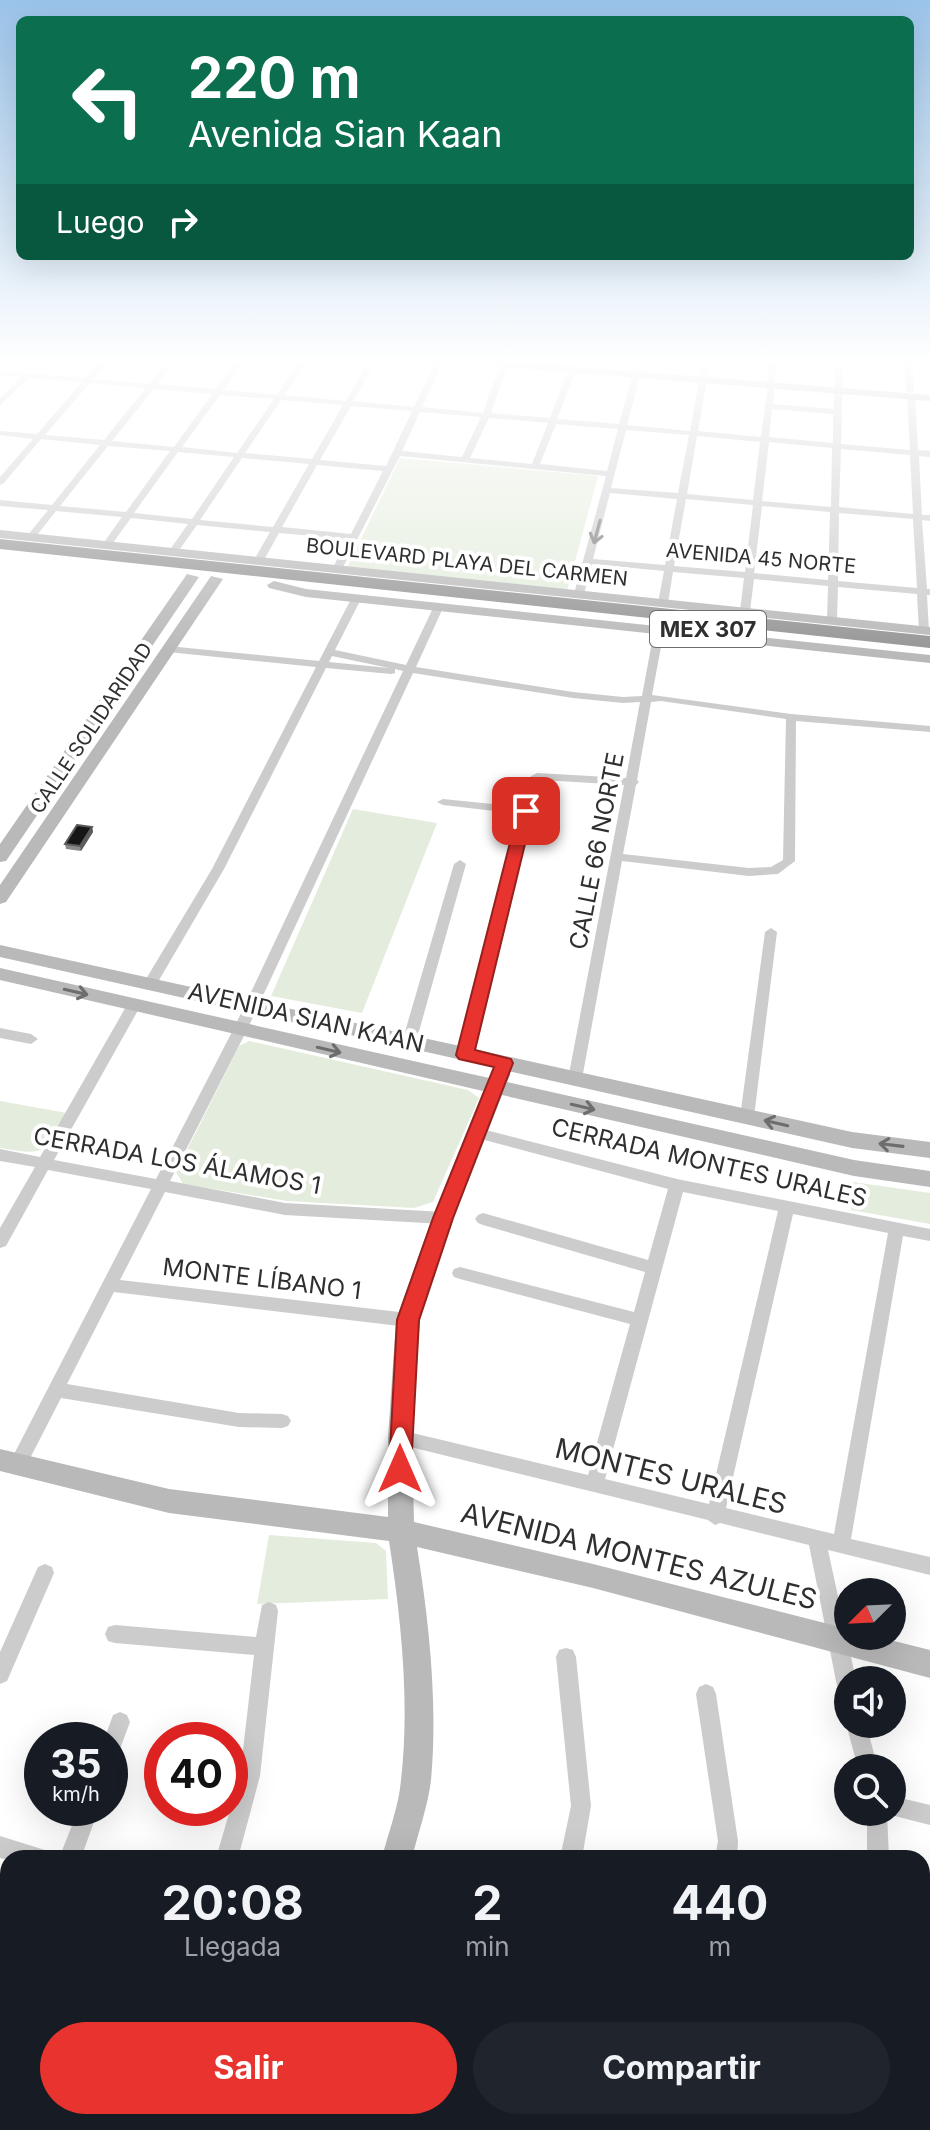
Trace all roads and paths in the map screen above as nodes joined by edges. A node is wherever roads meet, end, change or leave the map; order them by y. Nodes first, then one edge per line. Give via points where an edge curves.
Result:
1 (22, 457) edge
2 (96, 457) edge
3 (173, 457) edge
4 (240, 457) edge
5 (272, 457) edge
6 (319, 457) edge
7 (394, 457) edge
8 (458, 457) edge
9 (539, 457) edge
10 (615, 457) edge
11 (690, 457) edge
12 (764, 457) edge
13 (838, 457) edge
14 (914, 457) edge
15 (466, 458) joint
16 (317, 461) junction
17 (536, 465) junction
18 (387, 469) junction
19 (611, 474) junction
20 (0, 482) edge
21 (608, 490) junction
22 (684, 497) junction
23 (0, 503) edge
24 (758, 503) junction
25 (55, 508) junction
26 (836, 510) junction
27 (130, 514) junction
28 (917, 517) junction
29 (930, 518) edge
30 (196, 521) junction
31 (277, 529) junction
32 (0, 534) edge
33 (31, 537) junction
34 (353, 537) junction
35 (0, 544) edge
36 (104, 548) junction
37 (174, 551) junction
38 (0, 560) edge
39 (259, 560) junction
40 (589, 561) junction
41 (669, 568) junction
42 (337, 569) junction
43 (749, 575) junction
44 (192, 577) junction
45 (216, 579) junction
46 (280, 580) junction
47 (833, 582) junction
48 (926, 592) edge
49 (579, 594) junction
50 (356, 599) junction
51 (663, 603) junction
52 (438, 608) junction
53 (745, 611) junction
54 (832, 620) junction
55 (155, 631) junction
56 (659, 631) junction
57 (179, 634) junction
58 (928, 639) edge
59 (145, 646) junction
60 (168, 649) junction
61 (329, 652) junction
62 (930, 659) edge
63 (323, 666) junction
64 (407, 670) junction
65 (648, 699) junction
66 (791, 717) junction
67 (930, 729) edge
68 (633, 782) junction
69 (443, 802) dead end
70 (526, 811) junction
71 (0, 857) edge
72 (618, 857) junction
73 (460, 864) dead end
74 (0, 898) edge
75 (771, 932) dead end
76 (0, 951) edge
77 (0, 974) edge
78 (150, 984) junction
79 (134, 1005) junction
80 (251, 1008) junction
81 (240, 1030) junction
82 (0, 1033) edge
83 (31, 1039) dead end
84 (409, 1042) junction
85 (465, 1055) junction
86 (504, 1063) junction
87 (575, 1079) junction
88 (495, 1087) junction
89 (747, 1117) junction
90 (478, 1133) junction
91 (930, 1150) edge
92 (0, 1155) edge
93 (46, 1164) junction
94 (930, 1179) edge
95 (677, 1185) junction
96 (160, 1187) junction
97 (786, 1209) junction
98 (443, 1218) junction
99 (483, 1219) dead end
100 (896, 1229) junction
101 (930, 1235) edge
102 (0, 1242) edge
103 (654, 1268) junction
104 (460, 1273) dead end
105 (111, 1285) junction
106 (408, 1320) junction
107 (640, 1320) junction
108 (59, 1390) junction
109 (282, 1421) dead end
110 (400, 1438) junction
111 (9, 1462) edge
112 (594, 1486) junction
113 (715, 1517) junction
114 (401, 1531) junction
115 (817, 1540) junction
116 (841, 1546) junction
117 (930, 1566) edge
118 (45, 1573) dead end
119 (269, 1611) dead end
120 (834, 1632) edge
121 (115, 1634) dead end
122 (834, 1637) edge
123 (264, 1647) junction
124 (881, 1650) edge
125 (566, 1657) dead end
126 (930, 1664) edge
127 (0, 1674) edge
128 (706, 1694) dead end
129 (906, 1809) edge
130 (930, 1815) edge
131 (82, 1826) edge
132 (877, 1826) edge
133 (73, 1850) edge
134 (229, 1850) edge
135 (399, 1850) edge
136 (573, 1850) edge
137 (727, 1850) edge
138 (878, 1850) edge

1 - 20 street
2 - 25 street
3 - 27 street
4 - 30 street
5 - 16 street
6 - 16 street
7 - 18 street
8 - 15 street
9 - 17 street
10 - 19 street
11 - 22 street
12 - 24 street
13 - 26 street
14 - 28 street
15 - 17 street
16 - 18 street
16 - 31 street
17 - 19 street
18 - 34 street
19 - 21 street
21 - 22 street
21 -> 40 street
22 - 24 street
22 - 41 street
23 - 25 street
24 - 26 street
24 - 43 street
25 - 27 street
25 - 33 street
26 - 28 street
26 - 47 street
27 - 30 street
27 - 36 street
28 - 29 street
28 - 48 street
30 - 31 street
30 - 37 street
31 - 34 street
31 - 39 street
32 - 33 main road, BOULEVARD PLAYA DEL CARMEN
33 - 36 main road, BOULEVARD PLAYA DEL CARMEN
34 - 42 street
35 - 36 highway, MEX 307
36 - 37 main road, BOULEVARD PLAYA DEL CARMEN
36 - 46 highway, MEX 307
37 - 39 main road, BOULEVARD PLAYA DEL CARMEN
38 - 44 highway, MEX 307
39 - 42 main road, BOULEVARD PLAYA DEL CARMEN
40 - 41 street, AVENIDA 45 NORTE
40 - 49 street
41 - 43 street, AVENIDA 45 NORTE
41 - 51 street
42 - 49 main road, BOULEVARD PLAYA DEL CARMEN
43 - 47 street, AVENIDA 45 NORTE
43 - 53 street
44 - 45 highway, MEX 307
44 - 55 main road, CALLE SOLIDARIDAD
45 - 46 highway, MEX 307
45 - 57 main road, CALLE SOLIDARIDAD
46 - 50 main road, BOULEVARD PLAYA DEL CARMEN via 289,591
46 - 58 highway, MEX 307
46 - 58 highway via 318,574
47 - 48 street, AVENIDA 45 NORTE
47 - 54 street
48 - 58 street
49 - 51 main road, BOULEVARD PLAYA DEL CARMEN
50 - 52 main road, BOULEVARD PLAYA DEL CARMEN
50 - 61 street
51 - 53 main road, BOULEVARD PLAYA DEL CARMEN
52 - 56 main road, BOULEVARD PLAYA DEL CARMEN
52 - 64 street
53 - 54 main road, BOULEVARD PLAYA DEL CARMEN
54 - 58 main road, BOULEVARD PLAYA DEL CARMEN
55 - 57 main road
55 - 59 main road, CALLE SOLIDARIDAD
56 - 62 main road, BOULEVARD PLAYA DEL CARMEN
56 - 65 street, CALLE 66 NORTE
57 - 60 main road, CALLE SOLIDARIDAD
59 - 60 main road
59 - 71 main road, CALLE SOLIDARIDAD
60 - 63 street
60 - 74 main road, CALLE SOLIDARIDAD
61 - 63 street
61 - 64 street
63 - 64 street
63 - 78 street via 218,869
64 - 65 street via 573,695
64 - 80 street
65 - 66 street
65 - 68 street, CALLE 66 NORTE
66 - 67 street
66 - 72 street via 789,861 774,871 749,872
68 - 70 street via 537,776
68 - 72 street, CALLE 66 NORTE
69 - 70 street
70 - 85 street
72 - 87 street, CALLE 66 NORTE
73 - 84 street
75 - 89 street
76 - 78 main road, AVENIDA SIAN KAAN
77 -> 79 main road, AVENIDA SIAN KAAN
78 - 80 main road, AVENIDA SIAN KAAN
79 - 81 main road, AVENIDA SIAN KAAN
79 - 93 street
80 - 81 street
80 - 84 main road, AVENIDA SIAN KAAN
81 -> 88 main road, AVENIDA SIAN KAAN
81 - 96 street
82 - 83 street
84 - 85 main road, AVENIDA SIAN KAAN
85 - 86 main road, AVENIDA SIAN KAAN
86 - 87 main road, AVENIDA SIAN KAAN
86 - 88 main road
87 - 89 main road, AVENIDA SIAN KAAN
88 - 90 main road
88 -> 94 main road, AVENIDA SIAN KAAN via 854,1168
91 -> 89 main road, AVENIDA SIAN KAAN via 852,1140
90 - 95 street, CERRADA MONTES URALES
90 - 98 main road
92 - 93 street, CERRADA LOS ÁLAMOS 1
93 - 96 street, CERRADA LOS ÁLAMOS 1
93 - 102 street
95 - 97 street, CERRADA MONTES URALES
95 - 103 street
96 - 98 street, CERRADA LOS ÁLAMOS 1 via 285,1209
96 - 105 street
97 - 100 street, CERRADA MONTES URALES
97 - 113 street
98 - 106 main road
99 - 103 street
100 - 101 street, CERRADA MONTES URALES
100 - 116 street
103 - 107 street
104 - 107 street
105 - 106 street, MONTE LÍBANO 1
105 - 108 street
106 - 110 main road
107 - 112 street
108 - 109 street via 226,1419
108 - 111 street
110 - 112 street, MONTES URALES
110 - 114 main road
111 - 114 main road, AVENIDA MONTES AZULES via 169,1501
112 - 113 street, MONTES URALES
113 - 115 street, MONTES URALES
114 - 122 main road, AVENIDA MONTES AZULES
114 - 135 main road via 418,1702 416,1782
115 - 116 street, MONTES URALES
115 - 120 street
116 - 117 street, MONTES URALES
118 - 127 street
119 - 123 street
121 - 123 street
123 - 134 street via 250,1776
124 - 126 main road, AVENIDA MONTES AZULES
125 - 136 street via 581,1806
128 - 137 street
129 - 130 street
131 - 133 street
132 - 138 street

